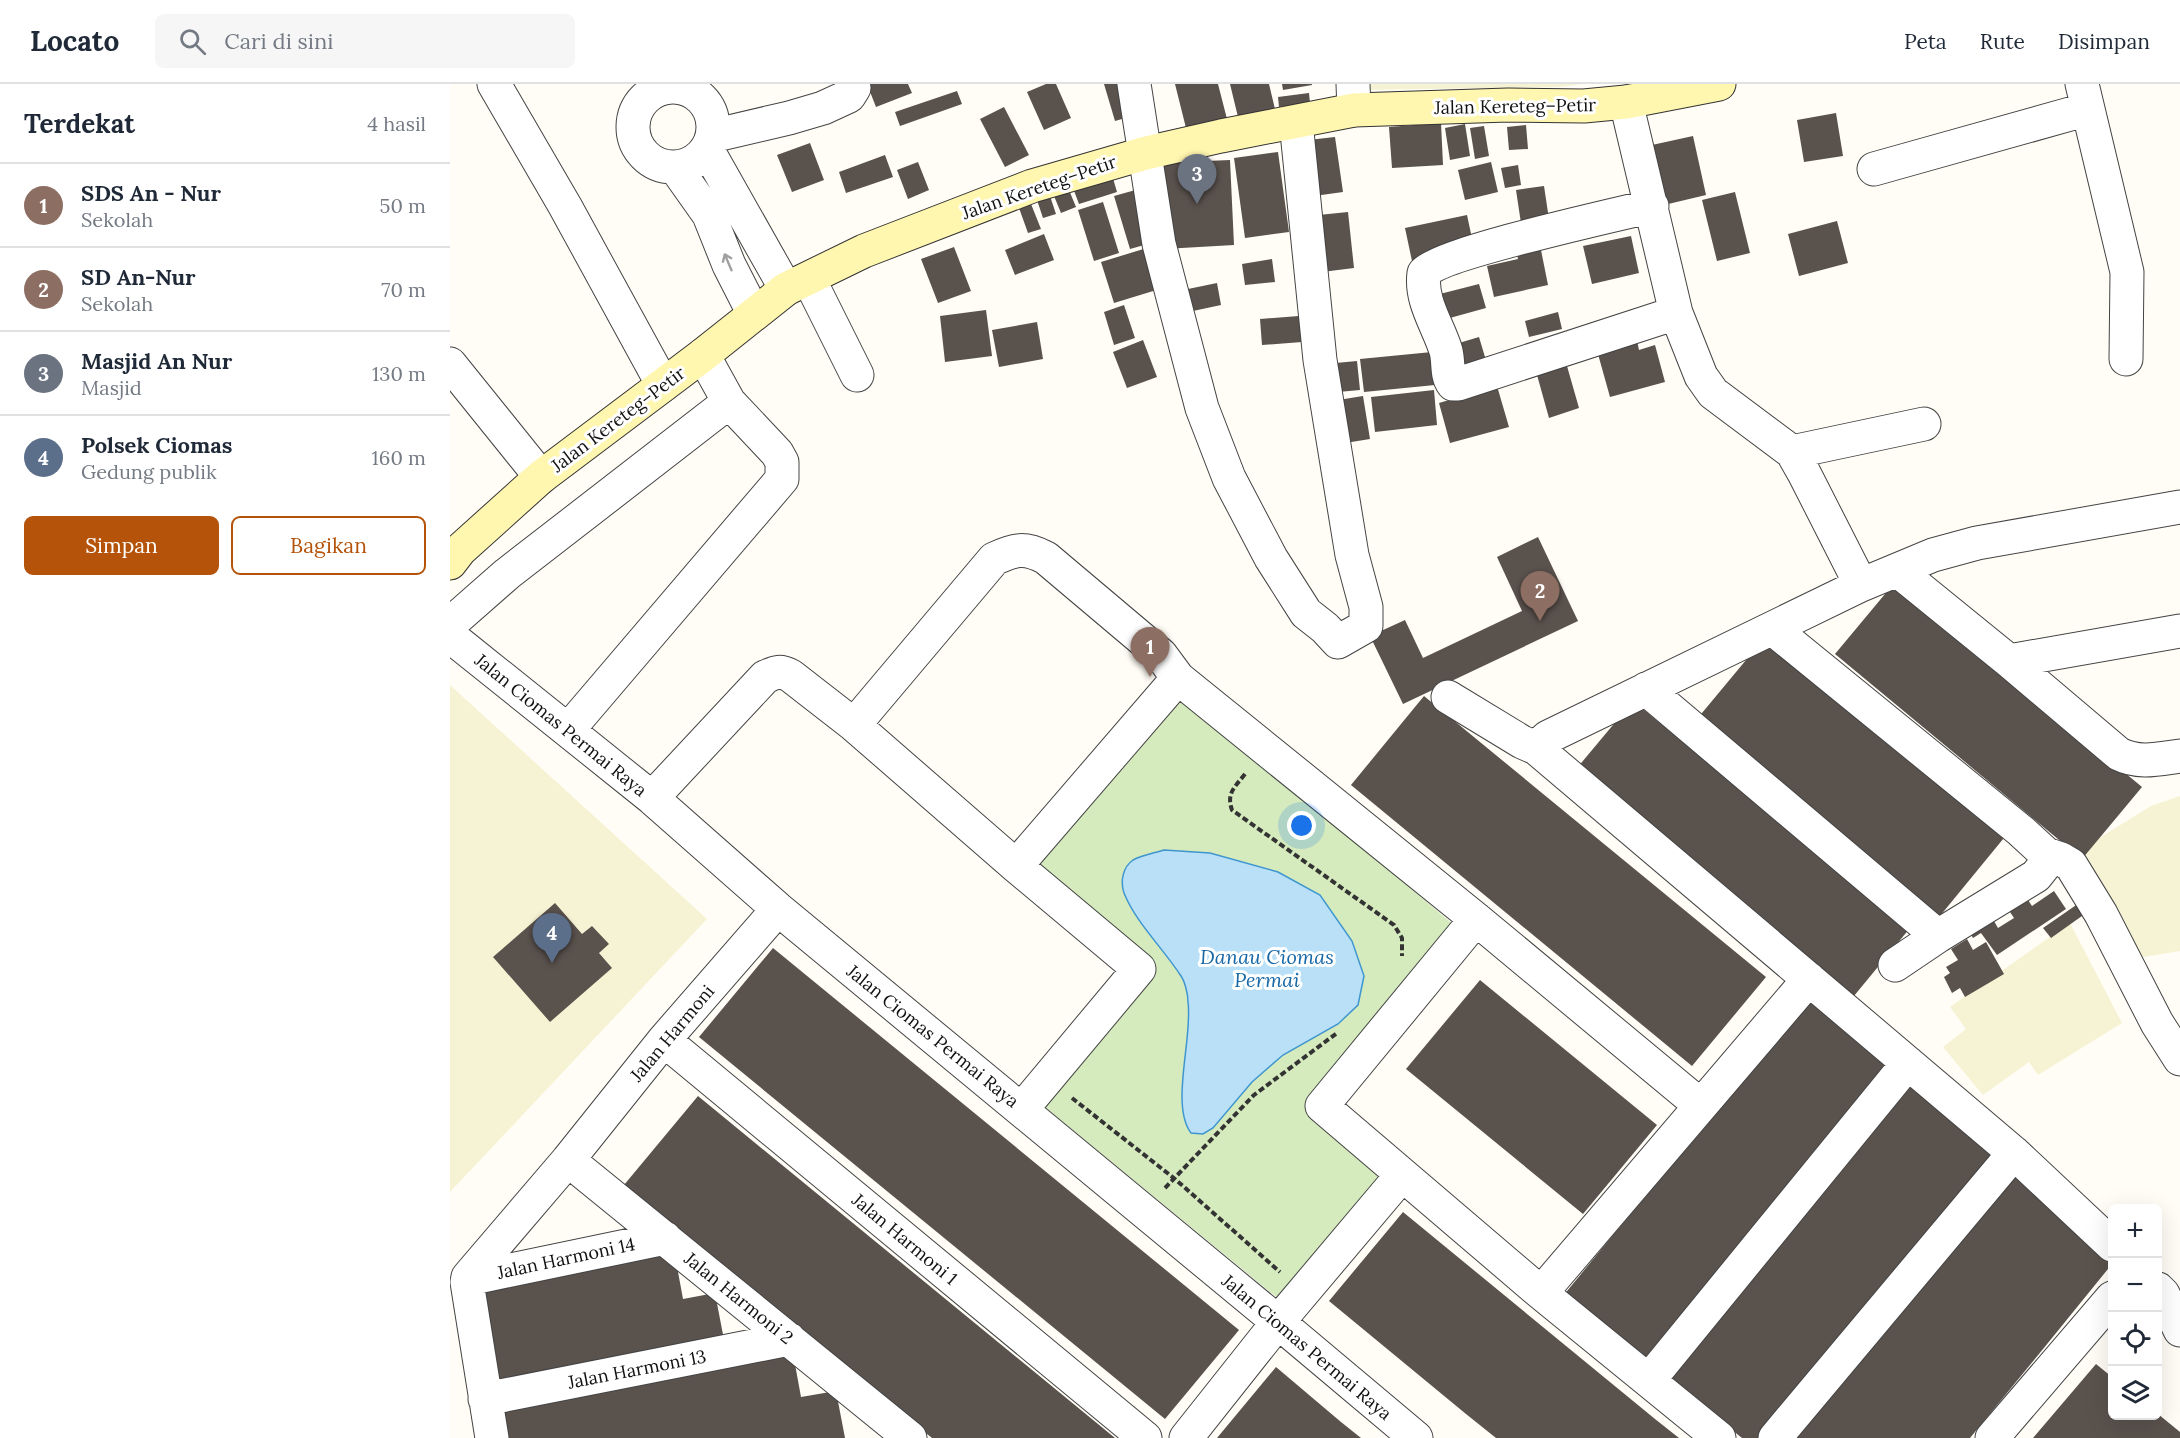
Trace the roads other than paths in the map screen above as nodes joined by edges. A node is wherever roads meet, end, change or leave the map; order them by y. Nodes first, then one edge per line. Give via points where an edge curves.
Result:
1 (494, 84) edge
2 (854, 84) edge
3 (1134, 84) edge
4 (1719, 84) edge
5 (671, 89) edge
6 (2085, 96) edge
7 (1354, 97) edge
8 (1626, 102) junction
9 (1296, 122) junction
10 (710, 142) junction
11 (1146, 153) junction
12 (675, 167) junction
13 (1874, 169) dead end
14 (1652, 206) junction
15 (798, 284) junction
16 (1676, 313) junction
17 (754, 314) junction
18 (703, 355) junction
19 (2126, 359) dead end
20 (450, 364) edge
21 (857, 375) dead end
22 (663, 384) junction
23 (729, 402) junction
24 (1924, 424) dead end
25 (1792, 452) junction
26 (541, 477) junction
27 (2180, 507) edge
28 (453, 555) edge
29 (1897, 570) junction
30 (1861, 585) junction
31 (450, 624) edge
32 (1773, 629) junction
33 (2180, 631) edge
34 (450, 636) edge
35 (2009, 661) junction
36 (1178, 678) junction
37 (1646, 689) junction
38 (1448, 697) dead end
39 (854, 725) junction
40 (568, 730) junction
41 (1536, 748) junction
42 (2180, 756) edge
43 (652, 798) junction
44 (2046, 854) junction
45 (1016, 866) junction
46 (778, 909) junction
47 (1476, 920) junction
48 (1938, 936) junction
49 (1895, 965) dead end
50 (1809, 980) junction
51 (664, 1041) junction
52 (2180, 1059) edge
53 (1908, 1063) junction
54 (1700, 1106) junction
55 (1022, 1110) junction
56 (2014, 1153) junction
57 (568, 1160) junction
58 (1402, 1175) junction
59 (666, 1238) junction
60 (2108, 1241) edge
61 (468, 1279) junction
62 (1541, 1293) junction
63 (2162, 1293) edge
64 (2108, 1303) edge
65 (1278, 1322) junction
66 (2180, 1330) edge
67 (789, 1339) junction
68 (1649, 1380) junction
69 (485, 1399) junction
70 (492, 1438) edge
71 (910, 1438) edge
72 (1145, 1438) edge
73 (1186, 1438) edge
74 (1416, 1438) edge
75 (1719, 1438) edge
76 (1775, 1438) edge
77 (1992, 1438) edge

1 - 22 street
2 - 10 street via 849,96 823,108
3 - 11 street
4 - 8 street, Jalan Kereteg–Petir
5 - 10 street via 702,99 713,123
5 - 12 street via 636,112 633,124 640,150 649,159
6 - 13 street
6 - 19 street via 2127,272
7 - 8 street, Jalan Kereteg–Petir via 1508,105
7 - 9 street, Jalan Kereteg–Petir
8 - 14 street
9 - 11 street, Jalan Kereteg–Petir
9 - 11 street via 1320,360 1352,555 1366,607 1366,626 1338,642 1306,613 1271,558 1225,468 1202,408 1181,332 1159,244
10 - 12 street via 698,158
10 - 15 street
11 - 15 street, Jalan Kereteg–Petir via 1032,186 864,251
17 -> 12 street via 709,214
14 - 16 street
14 - 16 street via 1437,264 1424,273 1425,294 1453,384
15 - 17 street, Jalan Kereteg–Petir
15 - 21 street
16 - 25 street via 1701,376 1713,393
17 - 18 street, Jalan Kereteg–Petir
18 - 22 street, Jalan Kereteg–Petir
18 - 23 street
20 - 26 street
22 - 26 street, Jalan Kereteg–Petir
23 - 31 street via 507,574
23 - 40 street via 777,453 782,462 782,479
24 - 25 street
25 - 30 street
26 - 28 street, Jalan Kereteg–Petir
27 - 29 street via 1956,548
29 - 30 street
29 - 35 street
30 - 32 street
32 - 37 street
32 - 44 street
33 - 35 street
34 - 40 street, Jalan Ciomas Permai Raya
35 - 42 street via 2119,754 2143,761
36 - 39 street via 1161,655 1046,558 1032,551 1012,550 994,558
36 - 45 street
36 - 47 street
37 - 41 street via 1548,737
37 - 48 street
38 - 41 street
39 - 43 street via 791,676 775,672 765,677
39 - 45 street
40 - 43 street, Jalan Ciomas Permai Raya
41 - 50 street
43 - 46 street, Jalan Ciomas Permai Raya
44 - 48 street via 2044,866 2036,876
44 - 52 street via 2061,859 2076,872
45 - 55 street via 1139,969
46 - 51 street, Jalan Harmoni
46 - 55 street, Jalan Ciomas Permai Raya
47 - 54 street
47 - 58 street via 1322,1106
48 - 49 street
50 - 53 street
50 - 54 street
51 - 57 street, Jalan Harmoni
51 - 72 street, Jalan Harmoni 1
53 - 56 street
53 - 68 street
54 - 62 street
55 - 65 street, Jalan Ciomas Permai Raya
56 - 60 street
56 - 76 street
57 - 59 street, Jalan Harmoni 2
57 - 61 street, Jalan Harmoni
58 - 62 street
58 - 65 street
59 - 61 street, Jalan Harmoni 14
59 - 67 street, Jalan Harmoni 2
61 - 69 street
62 - 68 street
63 - 66 street
64 - 77 street
65 - 73 street
65 - 74 street, Jalan Ciomas Permai Raya
67 - 69 street, Jalan Harmoni 13
67 - 71 street, Jalan Harmoni 2
68 - 75 street
69 - 70 street

